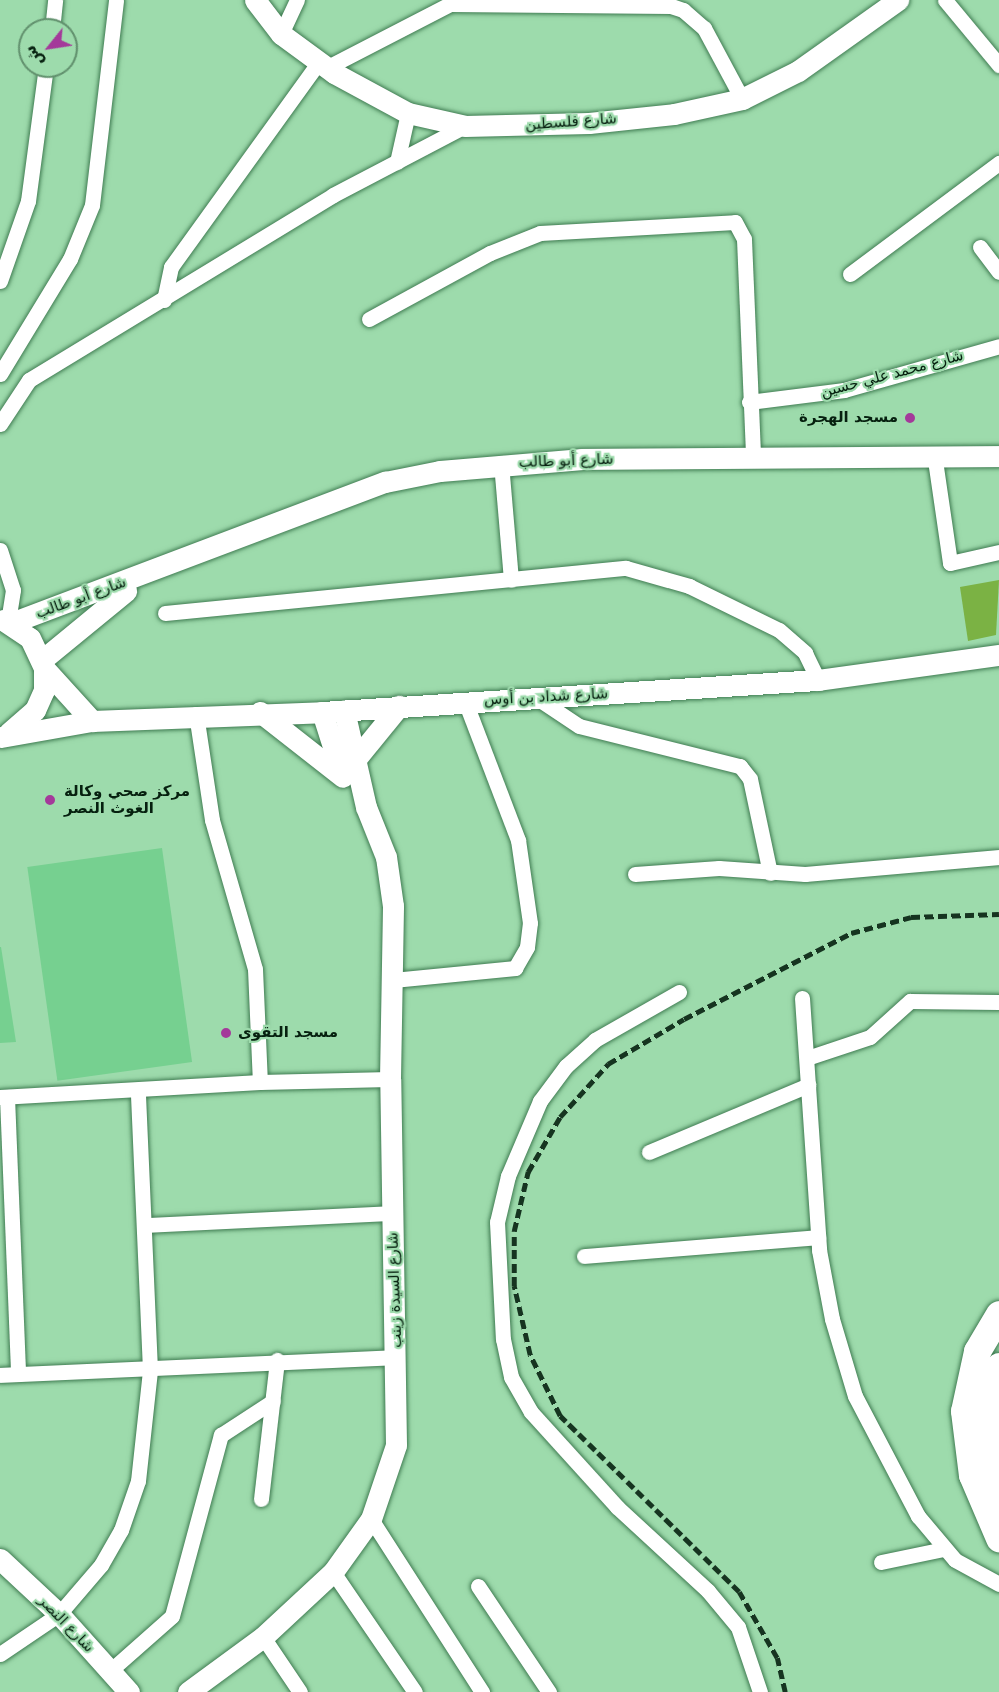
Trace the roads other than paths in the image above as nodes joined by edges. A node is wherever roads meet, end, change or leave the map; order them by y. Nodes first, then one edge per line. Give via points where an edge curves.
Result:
1 (55, 0) edge
2 (116, 0) edge
3 (255, 0) edge
4 (297, 0) edge
5 (898, 0) edge
6 (945, 0) edge
7 (53, 18) edge
8 (280, 33) junction
9 (322, 65) junction
10 (999, 65) edge
11 (44, 78) edge
12 (742, 99) junction
13 (408, 113) junction
14 (465, 126) junction
15 (397, 162) junction
16 (999, 163) edge
17 (980, 248) dead end
18 (999, 272) edge
19 (850, 274) dead end
20 (0, 281) edge
21 (164, 300) junction
22 (369, 319) dead end
23 (999, 346) edge
24 (0, 374) edge
25 (4, 402) edge
26 (749, 402) junction
27 (0, 424) edge
28 (999, 456) edge
29 (753, 458) junction
30 (935, 460) junction
31 (501, 463) junction
32 (0, 550) edge
33 (999, 552) edge
34 (151, 573) junction
35 (511, 580) junction
36 (165, 613) dead end
37 (6, 622) edge
38 (999, 655) edge
39 (43, 664) junction
40 (818, 680) junction
41 (537, 698) junction
42 (465, 701) junction
43 (399, 706) junction
44 (344, 710) junction
45 (260, 712) junction
46 (322, 712) junction
47 (196, 714) junction
48 (92, 721) junction
49 (1, 737) edge
50 (349, 769) junction
51 (999, 857) edge
52 (770, 873) junction
53 (635, 874) dead end
54 (393, 980) junction
55 (679, 992) dead end
56 (802, 998) dead end
57 (999, 1002) edge
58 (807, 1058) junction
59 (390, 1080) junction
60 (260, 1082) junction
61 (808, 1084) junction
62 (138, 1091) junction
63 (3, 1097) edge
64 (649, 1152) dead end
65 (392, 1214) junction
66 (146, 1225) junction
67 (818, 1237) junction
68 (584, 1256) dead end
69 (999, 1314) edge
70 (397, 1357) junction
71 (278, 1360) junction
72 (999, 1366) edge
73 (150, 1370) junction
74 (18, 1374) junction
75 (0, 1375) edge
76 (273, 1401) junction
77 (999, 1493) edge
78 (261, 1498) dead end
79 (371, 1519) junction
80 (999, 1538) edge
81 (944, 1549) junction
82 (0, 1558) edge
83 (881, 1562) dead end
84 (333, 1572) junction
85 (999, 1584) edge
86 (478, 1586) dead end
87 (59, 1614) junction
88 (263, 1637) junction
89 (0, 1654) edge
90 (111, 1670) junction
91 (129, 1692) edge
92 (188, 1692) edge
93 (300, 1692) edge
94 (415, 1692) edge
95 (482, 1692) edge
96 (549, 1692) edge
97 (760, 1692) edge

1 - 7 street
2 - 24 street via 92,205 70,259
3 - 8 street, شارع فلسطين
4 - 8 street
5 - 12 street, شارع فلسطين via 798,71
6 - 10 street
8 - 9 street, شارع فلسطين
9 - 12 street via 450,4 670,6 683,10 704,28
9 - 13 street, شارع فلسطين
9 - 21 street via 171,267
11 - 20 street via 28,201
12 - 14 street, شارع فلسطين via 674,114 589,123
13 - 14 street, شارع فلسطين
13 - 15 street
14 - 15 street
15 - 21 street via 324,200
16 - 19 street
17 - 18 street
21 - 25 street via 29,380
22 - 26 street via 490,253 540,233 735,222 744,239
23 - 26 street, شارع محمد علي حسين via 844,390
25 - 27 street
26 - 29 street
28 - 30 street, شارع أبو طالب
29 - 30 street, شارع أبو طالب
29 - 31 street, شارع أبو طالب
30 - 33 street via 950,563
31 - 34 street, شارع أبو طالب via 385,482
31 - 35 street
32 - 37 street via 13,590
34 - 37 street, شارع أبو طالب
34 - 39 street, شارع أبو طالب via 101,607
35 - 36 street
35 - 40 street via 611,567 668,579 779,630 805,653
37 - 39 street via 30,638
38 - 40 street, شارع شداد بن أوس
39 - 48 street
39 - 49 street via 44,690 35,710 21,727
40 - 41 street, شارع شداد بن أوس
41 - 42 street, شارع شداد بن أوس
41 - 52 street via 579,726 740,766 750,779
42 - 43 street, شارع شداد بن أوس
42 - 54 street via 518,840 530,923 526,947 516,968
43 - 44 street, شارع شداد بن أوس
43 - 50 street
44 - 46 street, شارع شداد بن أوس
44 - 50 street, شارع السيدة زينب
45 - 46 street, شارع شداد بن أوس
45 - 47 street, شارع شداد بن أوس
45 - 50 street
46 - 50 street, شارع السيدة زينب
47 - 48 street, شارع شداد بن أوس
47 - 60 street via 212,820 255,969
48 - 49 street, شارع شداد بن أوس
50 - 54 street, شارع السيدة زينب via 390,877
51 - 52 street
52 - 53 street via 691,868
54 - 59 street, شارع السيدة زينب
55 - 97 street via 595,1040 566,1066 540,1101 508,1176 497,1222 503,1339 511,1377 531,1412 617,1507 708,1591 738,1627
56 - 58 street
57 - 58 street via 910,1001 870,1037
58 - 61 street
59 - 60 street
59 - 65 street, شارع السيدة زينب
60 - 62 street
61 - 64 street
61 - 67 street
62 - 63 street
62 - 66 street
63 - 74 street
65 - 66 street
65 - 70 street, شارع السيدة زينب
66 - 73 street
67 - 68 street
67 - 81 street via 832,1319 855,1396 906,1498
69 - 80 highway via 977,1352 964,1411 972,1475
70 - 71 street
70 - 79 street, شارع السيدة زينب via 396,1445
71 - 73 street
71 - 76 street
72 - 77 highway via 986,1430
73 - 74 street
73 - 87 street via 138,1481 129,1513 101,1565
74 - 75 street
76 - 78 street
76 - 90 street via 224,1431 172,1616
79 - 84 street, شارع السيدة زينب
79 - 95 street
81 - 83 street
81 - 85 street via 968,1570
82 - 87 street, شارع النصر
84 - 88 street, شارع السيدة زينب
84 - 94 street
86 - 96 street
87 - 89 street
87 - 90 street, شارع النصر
88 - 92 street, شارع السيدة زينب
88 - 93 street
90 - 91 street, شارع النصر

